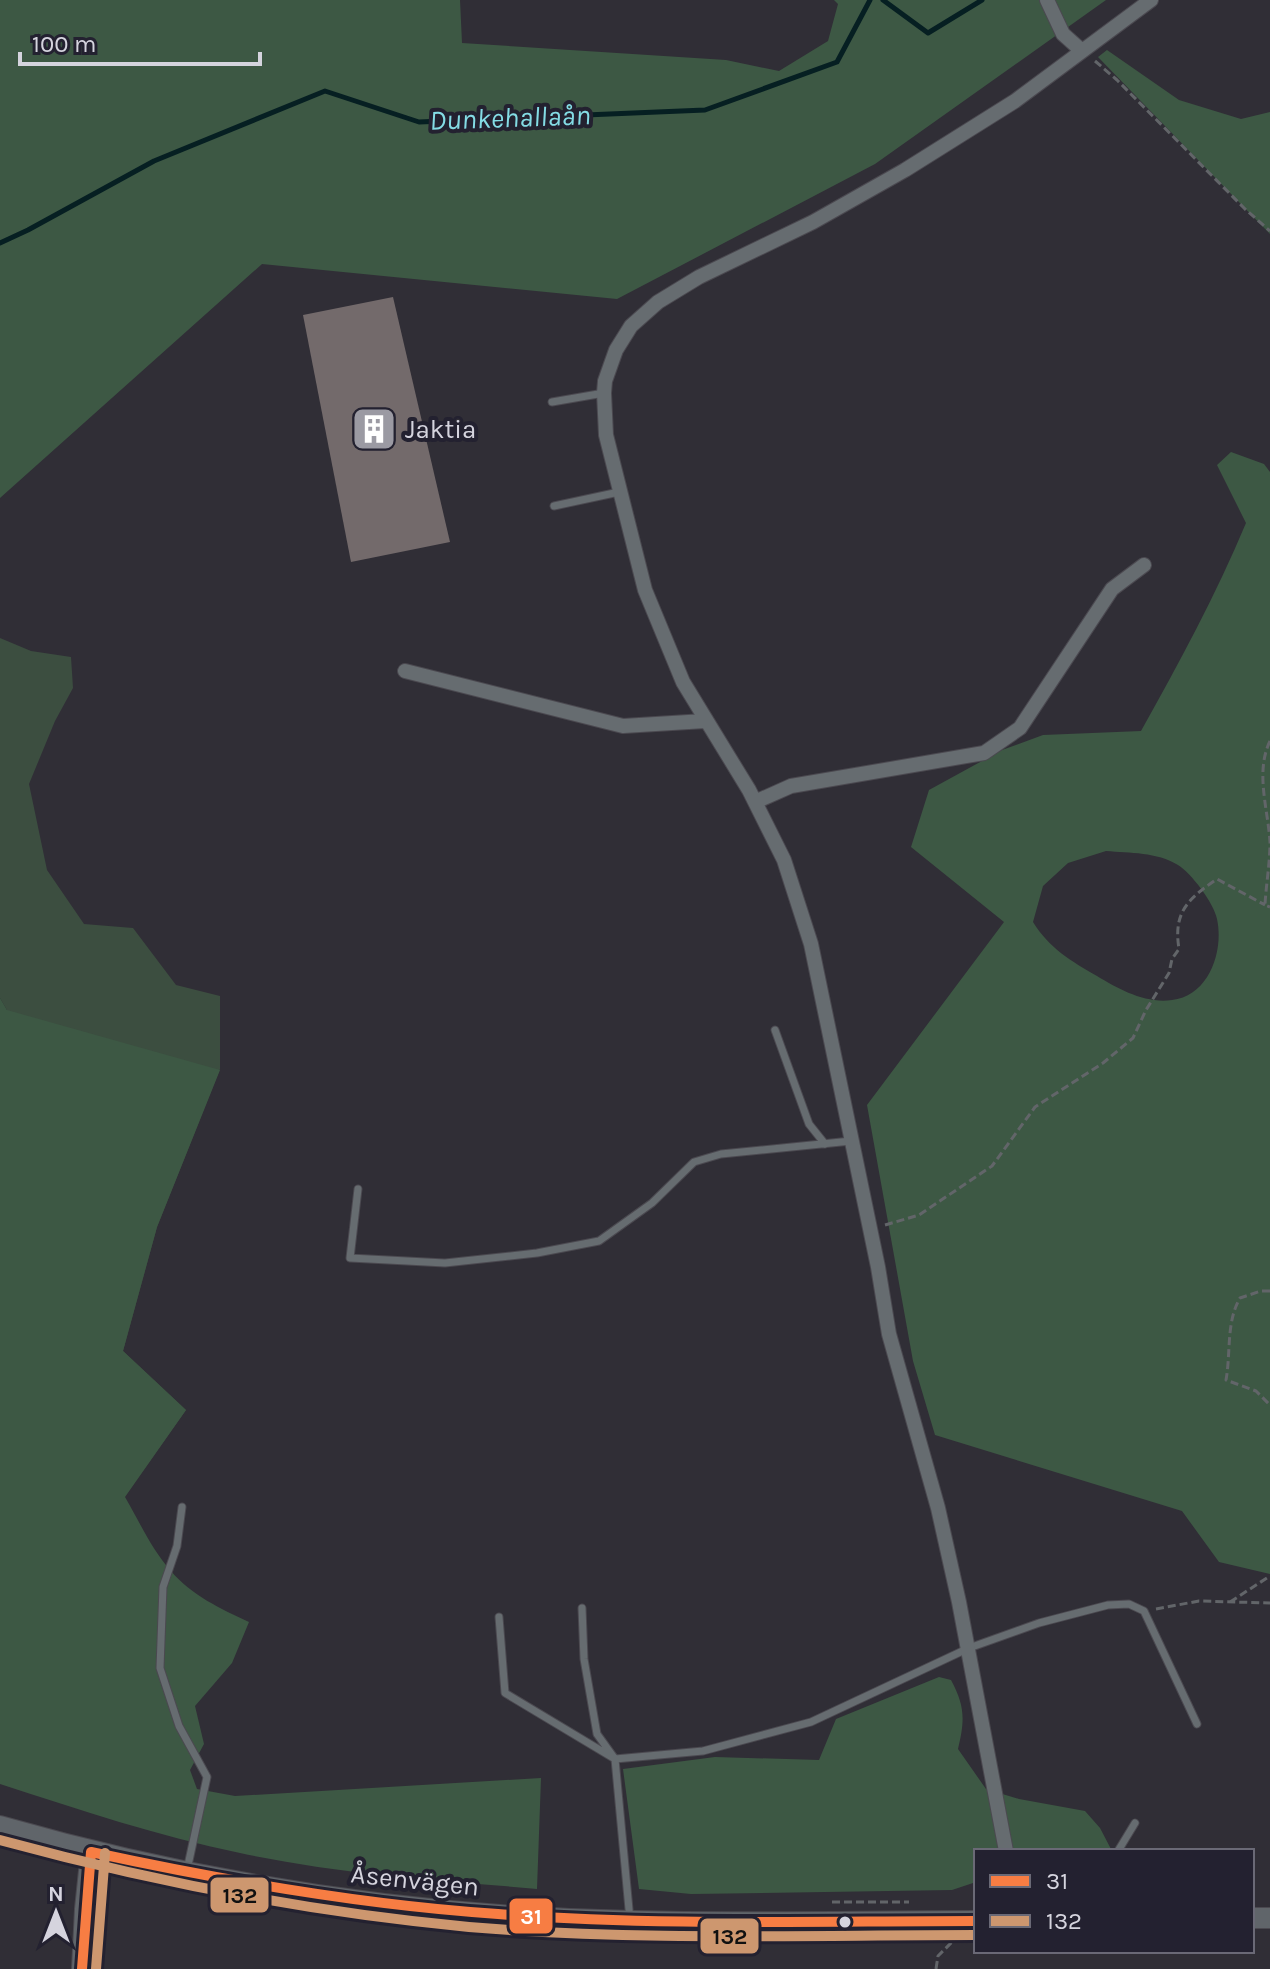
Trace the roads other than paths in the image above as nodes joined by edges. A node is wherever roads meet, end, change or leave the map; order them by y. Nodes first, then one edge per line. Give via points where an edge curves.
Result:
1 (1047, 0) edge
2 (1151, 0) edge
3 (1082, 51) junction
4 (604, 393) junction
5 (552, 402) dead end
6 (619, 492) junction
7 (554, 506) dead end
8 (1144, 565) dead end
9 (405, 671) dead end
10 (705, 721) junction
11 (755, 802) junction
12 (775, 1030) dead end
13 (851, 1141) junction
14 (825, 1144) junction
15 (358, 1189) dead end
16 (182, 1507) dead end
17 (582, 1608) dead end
18 (499, 1617) dead end
19 (969, 1648) junction
20 (1197, 1724) dead end
21 (615, 1759) junction
22 (1135, 1823) dead end
23 (0, 1826) edge
24 (1006, 1849) edge
25 (1119, 1849) edge
26 (91, 1852) junction
27 (186, 1873) junction
28 (630, 1921) junction
29 (974, 1921) edge
30 (82, 1969) edge

1 - 3 street via 1063,34
2 - 3 street
3 - 4 street via 1015,101 905,170 658,302 631,326 616,350
4 - 5 lane
4 - 6 street via 606,435
6 - 7 lane
6 - 10 street via 645,590
8 - 11 street via 1112,589 1020,728 984,753 791,786
9 - 10 street via 623,726
10 - 11 street
11 - 13 street via 784,860 811,944
12 - 14 lane via 809,1124
13 - 14 lane
13 - 19 street via 889,1334 938,1508
14 - 15 lane via 721,1154 694,1162 652,1203 599,1241 445,1263 350,1258
16 - 27 lane via 177,1546 163,1587 160,1668 179,1726 207,1777
17 - 21 lane via 584,1659 597,1734
18 - 21 lane via 505,1693
19 - 20 lane via 1082,1610 1129,1604 1144,1611
19 - 21 lane via 811,1722 703,1751
19 - 24 street
21 - 28 lane
22 - 25 lane
23 - 26 street, Åsenvägen
26 - 27 street, Åsenvägen
26 - 30 street
27 - 28 street, Åsenvägen via 368,1902
28 - 29 street, Åsenvägen

